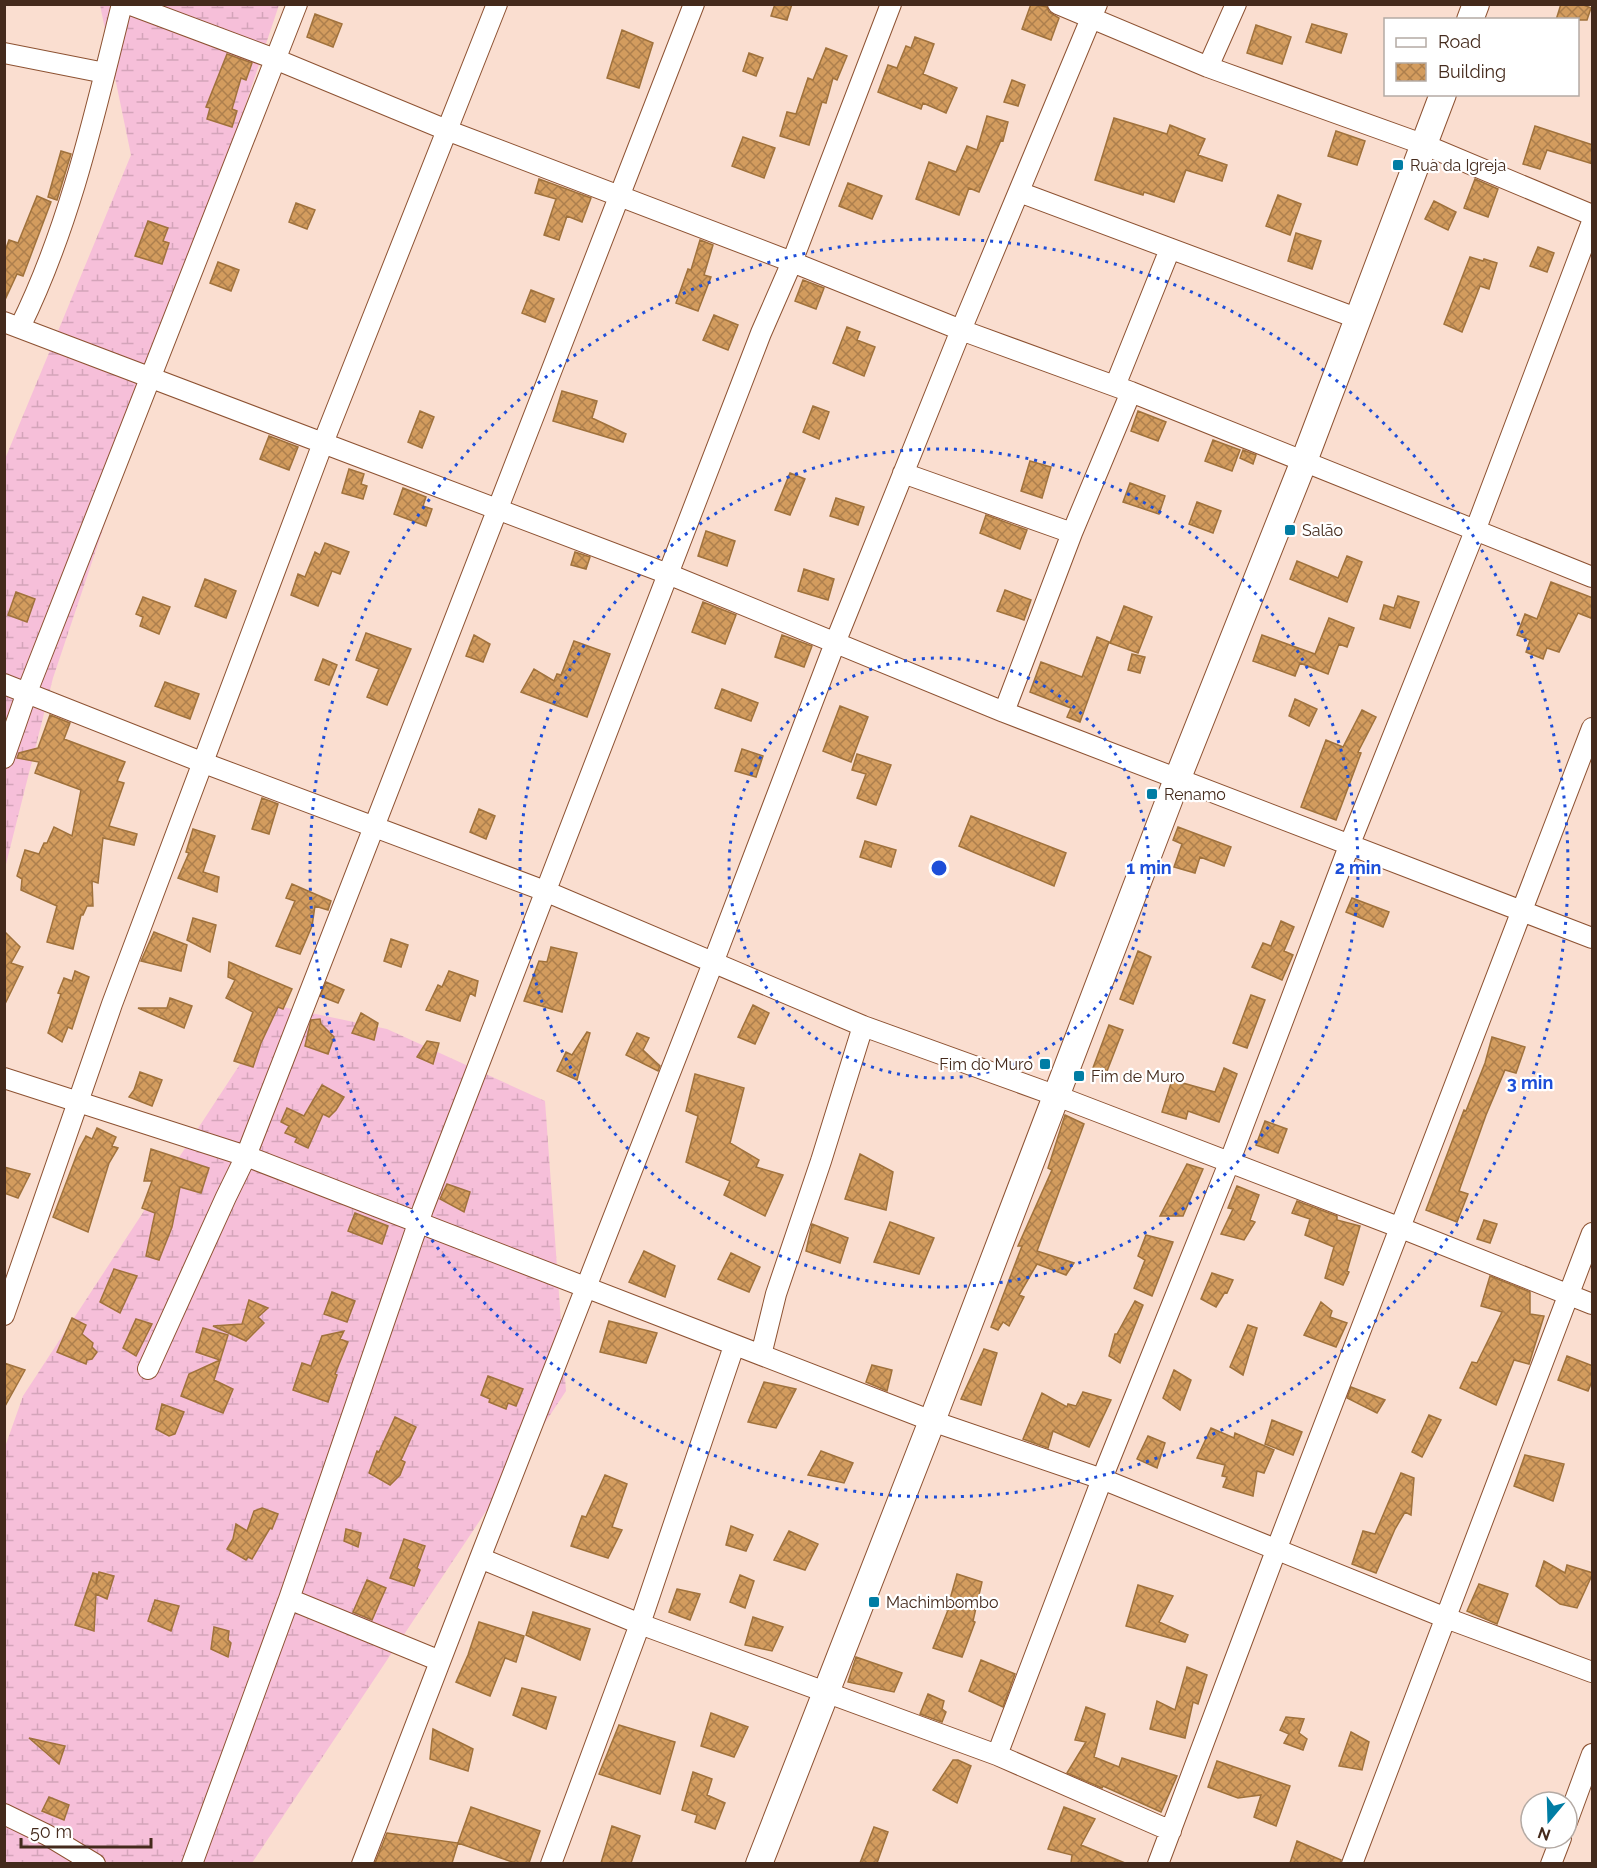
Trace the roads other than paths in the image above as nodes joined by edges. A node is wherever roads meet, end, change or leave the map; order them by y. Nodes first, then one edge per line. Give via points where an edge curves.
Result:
1 (122, 4) edge
2 (128, 4) edge
3 (297, 4) edge
4 (497, 4) edge
5 (694, 4) edge
6 (891, 4) edge
7 (1058, 4) edge
8 (1236, 4) edge
9 (1095, 11) edge
10 (4, 53) edge
11 (275, 59) junction
12 (1208, 67) junction
13 (105, 73) junction
14 (1442, 96) edge
15 (449, 131) junction
16 (1425, 145) junction
17 (1019, 192) junction
18 (620, 195) junction
19 (1593, 214) edge
20 (1593, 222) edge
21 (1170, 249) junction
22 (792, 262) junction
23 (1359, 319) junction
24 (12, 324) edge
25 (961, 330) junction
26 (151, 378) junction
27 (1123, 389) junction
28 (324, 443) junction
29 (1304, 461) junction
30 (903, 473) junction
31 (497, 509) junction
32 (1475, 531) junction
33 (1072, 533) junction
34 (668, 574) junction
35 (1593, 577) edge
36 (835, 643) junction
37 (4, 684) edge
38 (27, 692) junction
39 (1004, 712) junction
40 (1593, 728) edge
41 (4, 758) edge
42 (204, 763) junction
43 (1177, 779) junction
44 (372, 825) junction
45 (1349, 846) junction
46 (545, 891) junction
47 (1521, 910) junction
48 (1593, 938) edge
49 (713, 963) junction
50 (863, 1026) junction
51 (4, 1078) edge
52 (1057, 1096) junction
53 (77, 1101) junction
54 (246, 1156) junction
55 (1229, 1163) junction
56 (418, 1221) junction
57 (1401, 1228) junction
58 (1593, 1233) edge
59 (586, 1288) junction
60 (1569, 1295) junction
61 (1593, 1304) edge
62 (4, 1315) edge
63 (734, 1346) junction
64 (761, 1355) junction
65 (148, 1369) dead end
66 (933, 1421) junction
67 (1102, 1479) junction
68 (1276, 1549) junction
69 (480, 1558) junction
70 (289, 1599) junction
71 (1446, 1618) junction
72 (640, 1624) junction
73 (440, 1661) junction
74 (1593, 1672) edge
75 (826, 1693) junction
76 (1593, 1754) edge
77 (997, 1755) junction
78 (1579, 1791) edge
79 (4, 1814) edge
80 (1171, 1831) junction
81 (95, 1863) edge
82 (192, 1863) edge
83 (362, 1863) edge
84 (551, 1863) edge
85 (759, 1863) edge
86 (1158, 1863) edge
87 (1352, 1863) edge

1 - 13 street
2 - 11 street
3 - 11 street
4 - 15 street
5 - 18 street
6 - 22 street
7 - 9 street
8 - 12 street
9 - 12 street
9 - 17 street
10 - 13 street
11 - 15 street
11 - 26 street
12 - 16 street
13 - 24 street via 65,217 39,289
14 - 16 street
15 - 18 street
15 - 28 street
16 - 19 street
16 - 23 street
17 - 21 street
17 - 25 street
18 - 22 street
18 - 31 street
20 - 32 street
21 - 23 street
21 - 27 street
22 - 25 street
22 - 34 street
23 - 29 street
24 - 26 street
25 - 27 street
25 - 30 street
26 - 28 street
26 - 38 street
27 - 29 street
27 - 33 street
28 - 31 street
28 - 42 street
29 - 32 street
29 - 43 street
30 - 33 street
30 - 36 street
31 - 34 street
31 - 44 street
32 - 35 street
32 - 45 street
33 - 39 street
34 - 36 street
34 - 46 street
36 - 39 street
36 - 49 street
37 - 38 street
38 - 41 street
38 - 42 street
39 - 43 street
40 - 47 street
42 - 44 street
42 - 53 street
43 - 45 street
43 - 52 street
44 - 46 street
44 - 54 street
45 - 47 street
45 - 55 street
46 - 49 street
46 - 56 street
47 - 48 street
47 - 57 street
49 - 50 street
49 - 59 street
50 - 52 street
50 - 64 street via 776,1294
51 - 53 street
52 - 55 street
52 - 66 street
53 - 54 street
53 - 62 street
54 - 56 street
54 - 65 street
55 - 57 street
55 - 67 street
56 - 59 street
56 - 70 street
57 - 60 street
57 - 68 street
58 - 60 street
59 - 63 street
59 - 69 street
60 - 61 street
60 - 71 street
63 - 64 street
63 - 72 street
64 - 66 street
66 - 67 street
66 - 75 street
67 - 68 street
67 - 77 street
68 - 71 street
68 - 80 street
69 - 72 street
69 - 73 street
70 - 73 street
70 - 82 street
71 - 74 street
71 - 87 street
72 - 75 street
72 - 84 street
73 - 83 street
75 - 77 street
75 - 85 street
76 - 78 street
77 - 80 street
79 - 81 street
80 - 86 street

